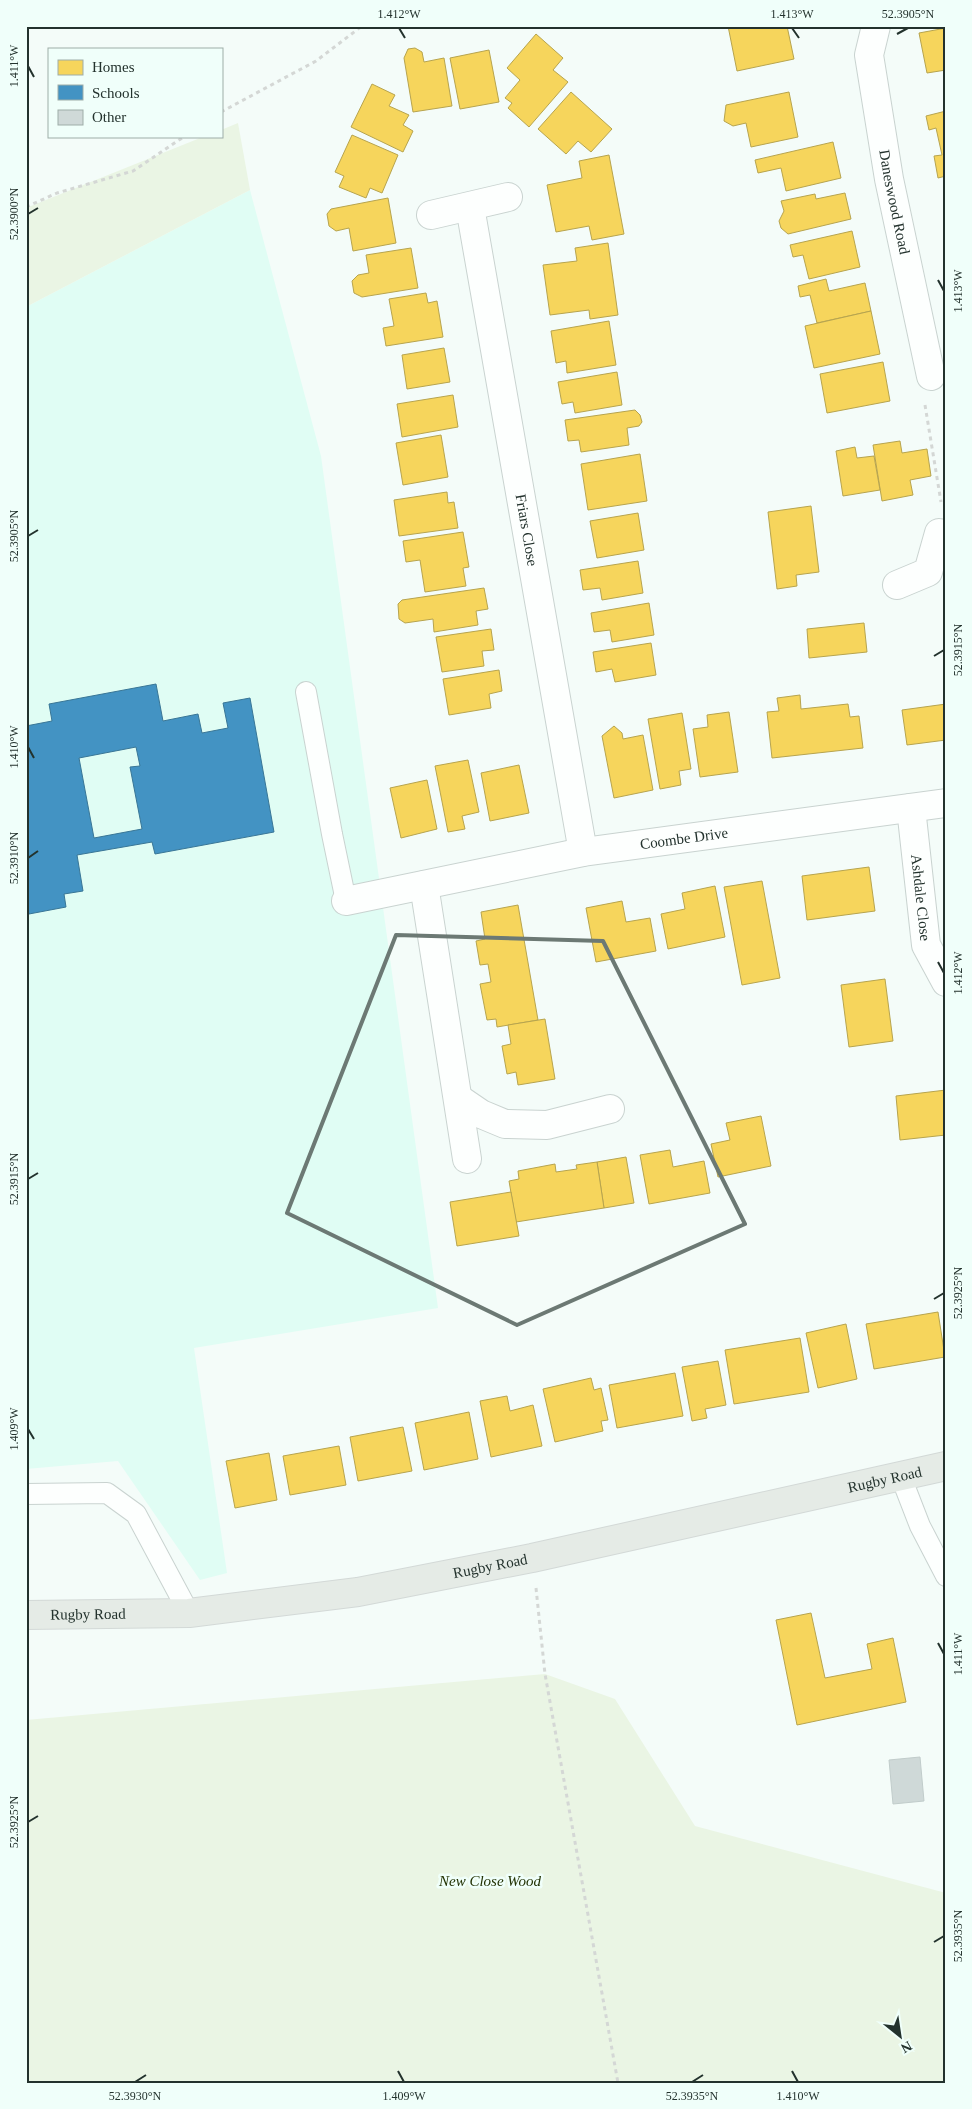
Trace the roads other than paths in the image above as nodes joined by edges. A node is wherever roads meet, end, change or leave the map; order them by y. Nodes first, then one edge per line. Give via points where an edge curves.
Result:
1 (876, 26) edge
2 (508, 197) dead end
3 (470, 207) junction
4 (431, 215) dead end
5 (931, 376) road end
6 (939, 533) road end
7 (937, 576) edge
8 (897, 585) dead end
9 (306, 692) dead end
10 (946, 803) edge
11 (910, 808) junction
12 (583, 852) junction
13 (424, 885) junction
14 (346, 901) joint
15 (946, 982) edge
16 (459, 1099) junction
17 (610, 1109) dead end
18 (467, 1159) dead end
19 (946, 1466) edge
20 (901, 1477) junction
21 (26, 1494) edge
22 (946, 1576) edge
23 (189, 1613) junction
24 (26, 1615) edge

1 - 5 street, Daneswood Road via 869,54 889,179
2 - 3 street
3 - 4 street
3 - 12 street, Friars Close
6 - 7 street
7 - 8 street
9 - 14 lane
10 - 11 street, Coombe Drive
11 - 12 street, Coombe Drive
11 - 15 street, Ashdale Close via 926,944
12 - 13 street, Coombe Drive
13 - 14 street, Coombe Drive
13 - 16 street
16 - 17 street via 481,1114 505,1124 547,1125
16 - 18 street
19 - 20 main road, Rugby Road
20 - 22 lane via 920,1526
20 - 23 main road, Rugby Road via 532,1558 358,1592
21 - 23 lane via 107,1493 136,1514
23 - 24 main road, Rugby Road

